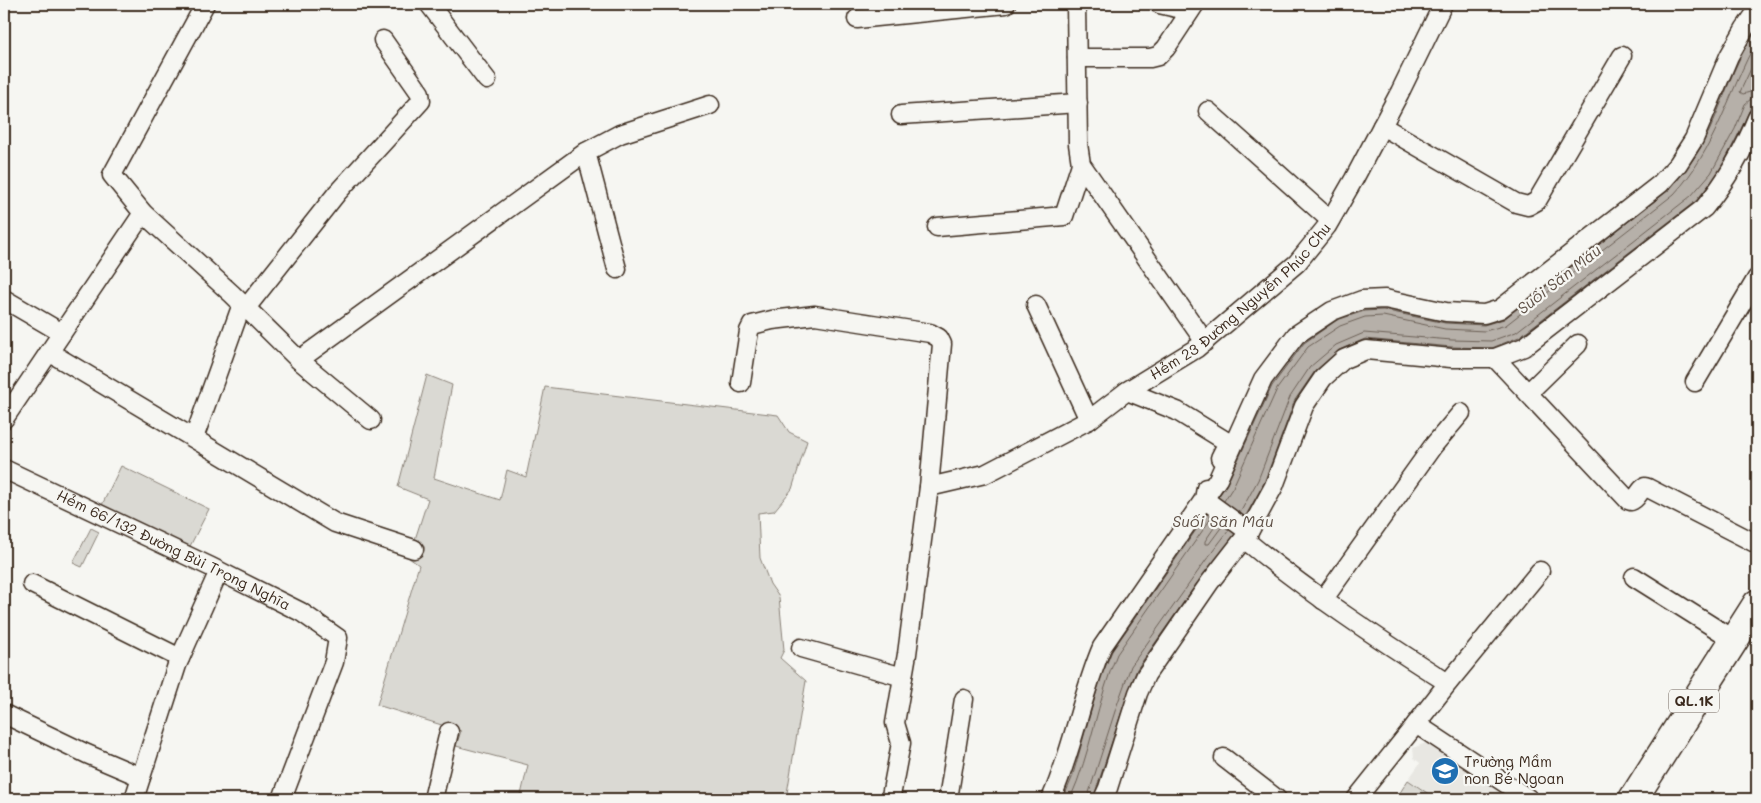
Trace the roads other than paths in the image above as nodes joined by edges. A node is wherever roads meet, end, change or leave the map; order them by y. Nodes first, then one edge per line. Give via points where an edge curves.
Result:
1 (205, 4) edge
2 (429, 4) edge
3 (1006, 4) edge
4 (1076, 4) edge
5 (1159, 4) edge
6 (1442, 4) edge
7 (1192, 7) edge
8 (1757, 11) edge
9 (856, 19) dead end
10 (383, 40) dead end
11 (1622, 56) dead end
12 (1077, 58) junction
13 (487, 80) dead end
14 (1078, 103) junction
15 (710, 105) dead end
16 (1208, 110) dead end
17 (901, 115) dead end
18 (1757, 118) edge
19 (1382, 126) junction
20 (586, 152) junction
21 (1081, 164) junction
22 (142, 213) junction
23 (1330, 220) junction
24 (937, 227) dead end
25 (617, 269) dead end
26 (1757, 278) edge
27 (4, 299) edge
28 (1036, 305) dead end
29 (244, 306) junction
30 (62, 333) junction
31 (1205, 342) junction
32 (1578, 344) dead end
33 (49, 352) junction
34 (1495, 358) junction
35 (299, 360) junction
36 (1694, 382) dead end
37 (741, 383) dead end
38 (1127, 391) junction
39 (1528, 393) junction
40 (1461, 413) dead end
41 (4, 419) edge
42 (371, 420) dead end
43 (1088, 420) junction
44 (194, 438) junction
45 (4, 469) edge
46 (929, 487) junction
47 (1204, 500) junction
48 (1246, 535) junction
49 (1757, 544) edge
50 (414, 549) dead end
51 (219, 571) junction
52 (1540, 571) dead end
53 (1634, 577) dead end
54 (32, 584) dead end
55 (1323, 600) junction
56 (1757, 604) edge
57 (1746, 636) edge
58 (801, 648) dead end
59 (180, 658) junction
60 (903, 677) junction
61 (1448, 683) junction
62 (964, 699) dead end
63 (4, 714) edge
64 (1416, 724) junction
65 (449, 732) dead end
66 (1224, 758) dead end
67 (141, 777) junction
68 (134, 799) edge
69 (282, 799) edge
70 (433, 799) edge
71 (892, 799) edge
72 (948, 799) edge
73 (1051, 799) edge
74 (1103, 799) edge
75 (1277, 799) edge
76 (1356, 799) edge
77 (1529, 799) edge
78 (1633, 799) edge
79 (1651, 799) edge

1 - 22 street via 112,173
2 - 13 street
3 - 9 street
4 - 12 street
5 - 7 street
6 - 19 street, Hẻm 23 Đường Nguyễn Phúc Chu
7 - 12 street via 1158,56
8 - 47 street via 1729,56 1694,139 1660,184 1500,309 1484,314 1446,312 1385,299 1362,300 1332,311 1296,335 1264,379 1218,479
10 - 29 street via 420,93 421,101 337,193
11 - 19 street via 1537,201 1528,206 1516,203
12 - 14 street
14 - 17 street
14 - 21 street
15 - 20 street via 620,134
16 - 23 street
18 - 34 street via 1724,183 1704,208 1524,347
19 - 23 street, Hẻm 23 Đường Nguyễn Phúc Chu
20 - 25 street
20 - 35 street
21 - 24 street via 1064,216
21 - 31 street
22 - 29 street
22 - 30 street
23 - 31 street, Hẻm 23 Đường Nguyễn Phúc Chu via 1297,263
26 - 36 street
27 - 30 street
28 - 43 street
29 - 35 street
29 - 44 street
30 - 33 street
31 - 38 street, Hẻm 23 Đường Nguyễn Phúc Chu
32 - 39 street
33 - 41 street
33 - 44 street
34 - 39 street
34 - 48 street via 1451,358 1366,350 1344,359 1322,378 1304,406 1274,486
35 - 42 street
37 - 46 street via 752,325 815,316 930,333 942,344
38 - 43 street, Hẻm 23 Đường Nguyễn Phúc Chu
38 - 47 street via 1177,411 1224,440 1226,446 1208,482
39 - 49 street via 1628,500 1634,500 1641,489 1648,488
40 - 55 street via 1433,446
43 - 46 street, Hẻm 23 Đường Nguyễn Phúc Chu via 985,474
44 - 50 street via 336,523
45 - 51 street, Hẻm 66/132 Đường Bùi Trọng Nghĩa
46 - 60 street
47 - 48 street
47 - 73 street via 1102,647 1062,776
48 - 55 street via 1274,564
48 - 74 street via 1146,675
51 - 59 street
51 - 69 street, Hẻm 66/132 Đường Bùi Trọng Nghĩa via 301,612 338,638 334,662
52 - 61 street
53 - 57 street
54 - 59 street
55 - 61 street
56 - 57 main road, QL.1K
57 - 78 main road, QL.1K
57 - 79 main road, QL.1K
58 - 60 street
59 - 67 street
60 - 71 street via 894,723 901,743
61 - 64 street
62 - 72 street
63 - 67 street
64 - 76 street
64 - 77 street
65 - 70 street
66 - 75 street
67 - 68 street

